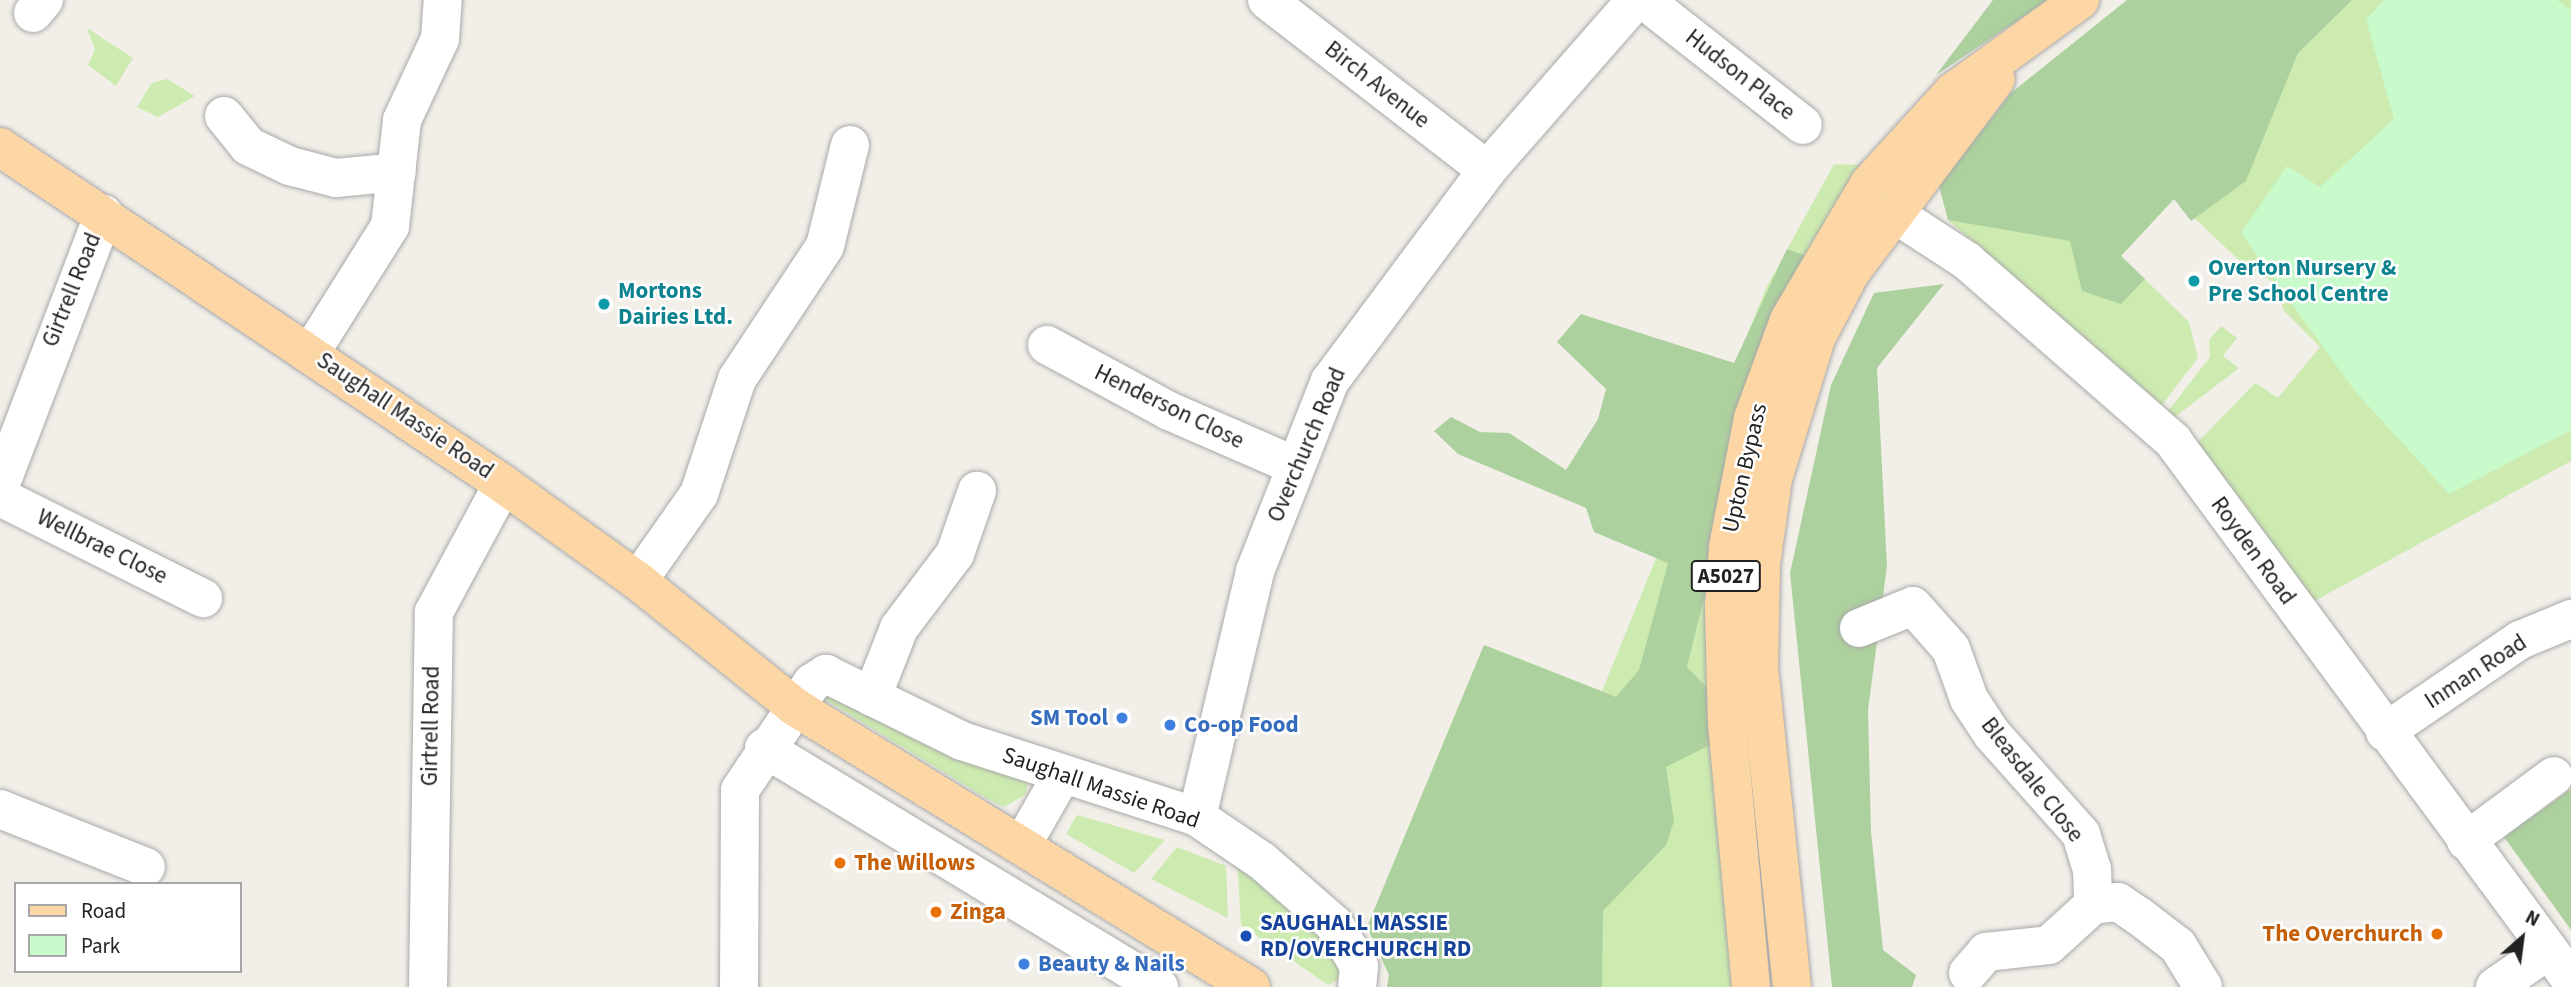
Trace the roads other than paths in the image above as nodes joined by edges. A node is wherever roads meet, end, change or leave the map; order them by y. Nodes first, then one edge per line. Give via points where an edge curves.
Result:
1 (443, 0) edge
2 (1267, 0) edge
3 (1636, 0) edge
4 (1644, 0) edge
5 (2080, 0) edge
6 (224, 116) dead end
7 (1803, 125) dead end
8 (850, 145) dead end
9 (0, 147) edge
10 (1487, 170) junction
11 (397, 172) junction
12 (1876, 203) junction
13 (104, 214) junction
14 (1047, 345) dead end
15 (311, 352) junction
16 (1293, 465) junction
17 (503, 484) junction
18 (0, 486) edge
19 (977, 491) dead end
20 (0, 497) edge
21 (638, 581) junction
22 (203, 598) dead end
23 (2571, 619) edge
24 (1859, 628) dead end
25 (872, 697) junction
26 (795, 707) junction
27 (2385, 732) junction
28 (764, 748) junction
29 (1062, 775) junction
30 (2554, 776) dead end
31 (0, 809) edge
32 (1198, 817) junction
33 (2466, 841) junction
34 (1022, 845) junction
35 (146, 867) dead end
36 (1778, 884) junction
37 (2094, 905) junction
38 (2546, 952) junction
39 (1968, 973) dead end
40 (2571, 980) edge
41 (428, 987) edge
42 (739, 987) edge
43 (1159, 987) edge
44 (1251, 987) edge
45 (1357, 987) edge
46 (1751, 987) edge
47 (1780, 987) edge
48 (1792, 987) edge
49 (2203, 987) edge
50 (2495, 987) edge

1 - 11 street via 440,39 402,120
2 - 10 street, Birch Avenue
3 - 10 street, Overchurch Road
4 - 7 street, Hudson Place
5 - 12 main road, Upton Bypass / A5027 via 1953,92
6 - 11 street via 248,146 290,166 335,178
8 - 21 street via 825,246 737,379 699,494
9 - 13 main road, Saughall Massie Road
10 - 16 street, Overchurch Road via 1352,344
11 - 15 street via 390,226
12 - 27 street, Royden Road via 1967,261 2172,441
12 - 36 main road, Upton Bypass / A5027 via 1816,338 1773,479 1762,565 1759,670
12 - 46 main road, Upton Bypass / A5027 via 1789,320 1753,418 1728,547 1727,724
13 - 15 main road, Saughall Massie Road
13 - 18 street, Girtrell Road
14 - 16 street, Henderson Close via 1169,411
15 - 17 main road, Saughall Massie Road
16 - 32 street, Overchurch Road via 1255,571
17 - 21 main road, Saughall Massie Road
17 - 41 street, Girtrell Road via 434,611
19 - 25 street via 955,554 899,628
20 - 22 street, Wellbrae Close
21 - 26 main road, Saughall Massie Road
23 - 27 street, Inman Road via 2520,640
24 - 37 street, Bleasdale Close via 1913,606 1951,649 1969,699 1992,734 2081,834 2092,869
25 - 26 street, Saughall Massie Road via 826,674
25 - 29 street, Saughall Massie Road via 962,741
26 - 28 street
26 - 34 main road, Saughall Massie Road
27 - 33 street, Royden Road
28 - 42 street via 740,790
28 - 43 street
29 - 32 street, Saughall Massie Road
29 - 34 street
30 - 33 street
31 - 35 street
32 - 45 street, Saughall Massie Road via 1262,861 1334,924 1359,965
33 - 38 street, Royden Road
34 - 44 main road, Saughall Massie Road
36 - 47 main road
36 - 48 main road, Upton Bypass / A5027
37 - 39 street via 2049,945 1986,952
37 - 49 street via 2118,902 2149,924 2178,946
38 - 40 street, Royden Road
38 - 50 street

